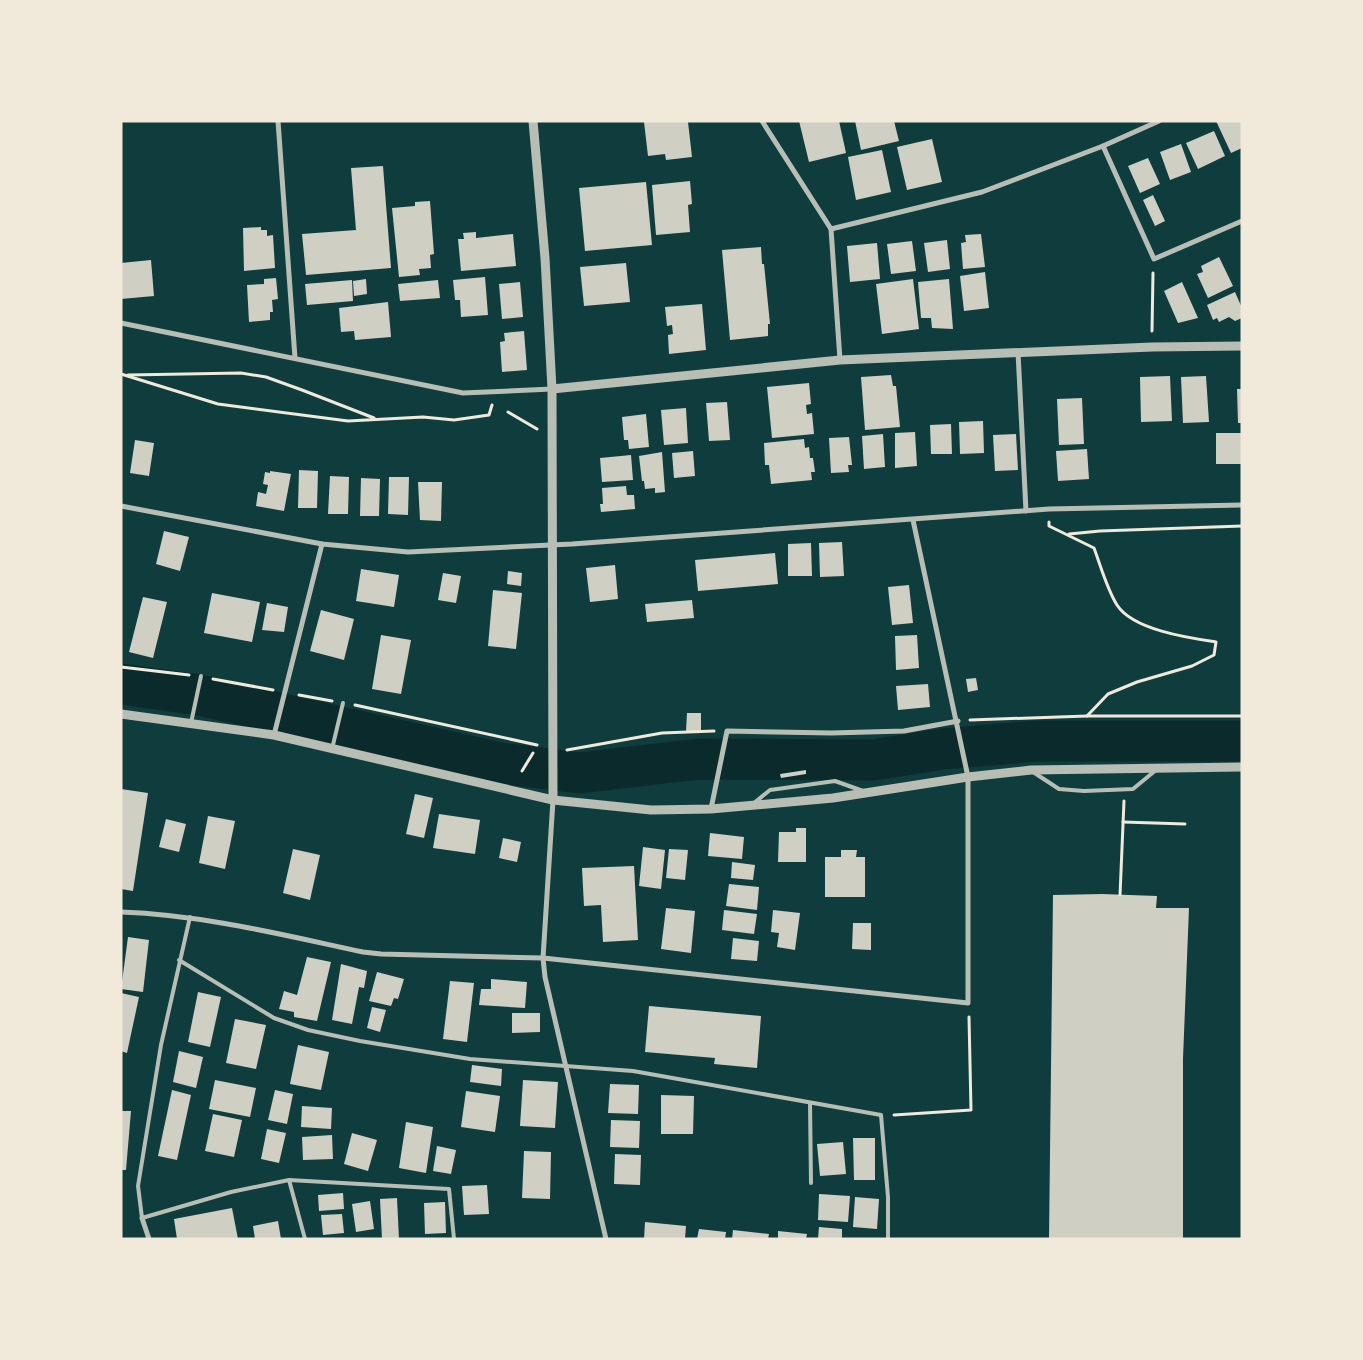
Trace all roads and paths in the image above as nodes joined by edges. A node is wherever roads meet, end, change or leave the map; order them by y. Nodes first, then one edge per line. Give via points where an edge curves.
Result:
1 (278, 121) edge
2 (533, 121) edge
3 (762, 121) edge
4 (1159, 121) edge
5 (1103, 146) junction
6 (1242, 221) edge
7 (831, 229) junction
8 (1154, 260) junction
9 (121, 323) edge
10 (1242, 346) edge
11 (1152, 347) junction
12 (1018, 352) junction
13 (295, 358) junction
14 (840, 360) junction
15 (123, 375) edge
16 (552, 389) junction
17 (496, 393) junction
18 (508, 412) dead end
19 (375, 418) junction
20 (532, 429) dead end
21 (1242, 505) edge
22 (121, 506) edge
23 (1050, 509) junction
24 (1026, 511) junction
25 (913, 520) junction
26 (1242, 526) edge
27 (1069, 534) junction
28 (322, 544) junction
29 (553, 545) junction
30 (201, 676) dead end
31 (343, 703) dead end
32 (121, 714) edge
33 (1087, 716) junction
34 (1242, 716) edge
35 (958, 721) junction
36 (192, 723) junction
37 (728, 731) junction
38 (274, 735) junction
39 (332, 749) junction
40 (567, 750) dead end
41 (533, 753) dead end
42 (1160, 767) junction
43 (1242, 767) edge
44 (1031, 770) junction
45 (522, 771) dead end
46 (968, 777) junction
47 (868, 792) junction
48 (553, 800) junction
49 (1124, 801) dead end
50 (751, 806) junction
51 (712, 809) junction
52 (1123, 822) junction
53 (1185, 824) dead end
54 (1120, 895) dead end
55 (121, 912) edge
56 (190, 917) junction
57 (543, 958) junction
58 (179, 960) junction
59 (968, 1003) junction
60 (567, 1066) junction
61 (810, 1102) junction
62 (880, 1116) junction
63 (289, 1180) junction
64 (810, 1183) dead end
65 (142, 1218) junction
66 (149, 1239) edge
67 (305, 1239) edge
68 (454, 1239) edge
69 (606, 1239) edge
70 (888, 1239) edge

1 - 13 street
2 - 16 street
3 - 7 street
4 - 5 street
5 - 7 street via 982,192
5 - 8 street
6 - 8 street
7 - 14 street
8 - 11 path
9 - 13 street
10 - 11 street
11 - 12 street
12 - 14 street
12 - 24 street
13 - 17 street via 463,393
14 - 16 street
15 - 19 path via 218,404 348,421
15 - 19 path via 241,372 293,386
16 - 17 street
16 - 29 street
17 - 19 path via 489,415 454,420
18 - 20 path
21 - 23 street
22 - 28 street
23 - 24 street
23 - 27 path via 1049,526
24 - 25 street
25 - 29 street
25 - 35 street
26 - 27 path
27 - 33 path via 1094,548 1118,606 1133,621 1216,642 1214,655 1192,666 1108,694
28 - 29 street via 408,552
28 - 38 street
29 - 48 street
30 - 36 lane
31 - 39 lane
32 - 36 street
33 - 34 path
33 - 35 path
35 - 37 street via 904,731
35 - 46 street
36 - 38 street
37 - 40 path via 662,733
37 - 51 street
38 - 39 street
39 - 48 street
41 - 45 path
42 - 43 street
42 - 44 street
42 - 44 lane via 1133,789 1084,791 1059,789
44 - 46 street
46 - 47 street
46 - 59 street
47 - 50 street
47 - 50 lane via 835,781 806,784 770,790
48 - 51 street via 651,810
48 - 57 street
49 - 52 path
50 - 51 street
52 - 53 path
52 - 54 path
55 - 56 street
56 - 57 street via 363,952
56 - 58 lane
57 - 59 street
57 - 60 street
58 - 60 lane via 274,1018 308,1030 470,1059
58 - 65 lane via 161,1045 138,1186
59 - 62 path via 971,1110
60 - 61 lane via 633,1071
60 - 69 street
61 - 62 lane
61 - 64 lane
62 - 70 lane via 888,1197
63 - 65 lane via 231,1192
63 - 67 lane
63 - 68 lane via 449,1189
65 - 66 street

